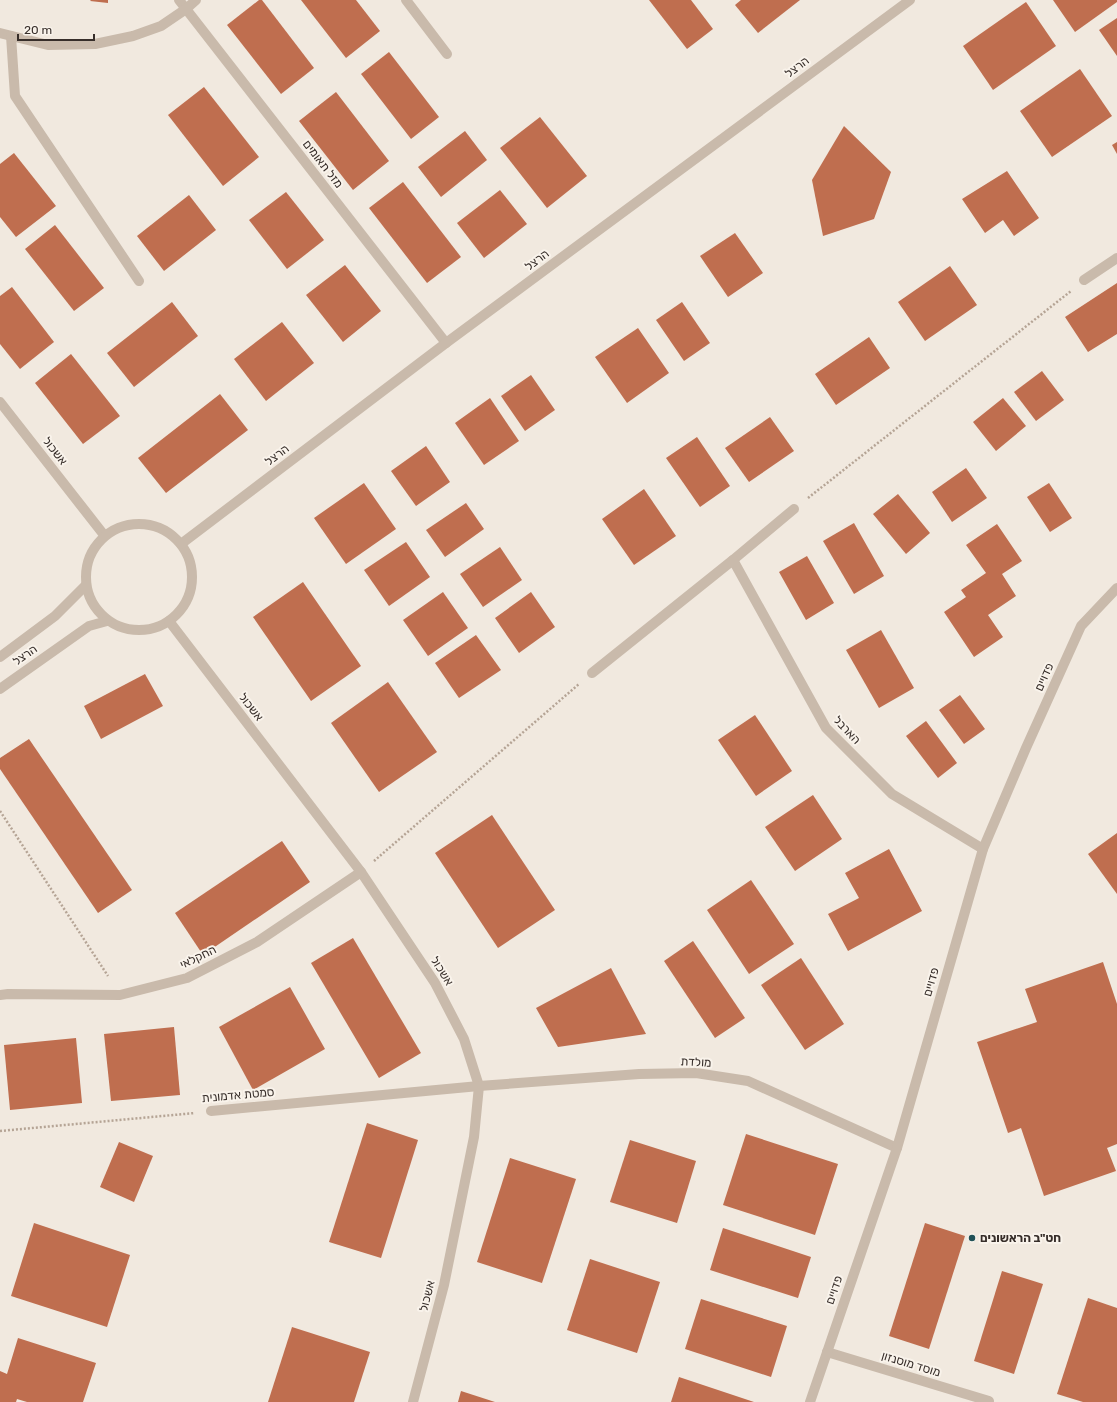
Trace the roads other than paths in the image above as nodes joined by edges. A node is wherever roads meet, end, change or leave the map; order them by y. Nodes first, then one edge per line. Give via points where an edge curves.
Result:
1 (179, 0) edge
2 (196, 0) edge
3 (406, 0) edge
4 (910, 0) edge
5 (186, 9) junction
6 (0, 33) edge
7 (11, 36) junction
8 (447, 54) dead end
9 (1117, 258) edge
10 (1084, 280) road end
11 (139, 281) dead end
12 (446, 344) junction
13 (0, 402) edge
14 (794, 509) road end
15 (104, 535) junction
16 (181, 544) junction
17 (733, 560) junction
18 (86, 585) junction
19 (1117, 588) edge
20 (107, 621) junction
21 (169, 621) junction
22 (0, 657) edge
23 (592, 673) road end
24 (0, 689) edge
25 (983, 849) junction
26 (361, 872) junction
27 (0, 995) edge
28 (479, 1086) junction
29 (211, 1111) road end
30 (897, 1148) junction
31 (827, 1352) junction
32 (989, 1401) dead end
33 (413, 1402) edge
34 (810, 1402) edge

1 - 5 street, מזל תאומים
2 - 5 street
3 - 8 street
4 - 12 street, הרצל
5 - 7 street via 161,26 133,36 95,44 48,45
5 - 12 street, מזל תאומים
6 - 7 street
7 - 11 street via 15,96
9 - 10 street
12 - 16 street, הרצל
13 - 15 street, אשכול
14 - 17 street
15 - 16 street via 131,523 149,524 167,531
15 - 18 street via 90,555 86,567
16 - 21 street via 192,572 190,591 182,608
17 - 23 street
17 - 25 street, הארבל via 826,728 892,794
18 - 20 street via 95,607
18 - 22 street, הרצל via 55,616
19 - 25 street, פדויים via 1081,626
20 - 21 street via 124,629 143,631
20 - 24 street, הרצל via 89,626
21 - 26 street, אשכול
25 - 30 street, פדויים
26 - 27 street, החקלאי via 257,942 187,978 120,995
26 - 28 street, אשכול via 435,983 464,1039
28 - 29 street, סמטת אדמונית
28 - 30 street, מולדת via 639,1074 696,1073 748,1081
28 - 33 street, אשכול via 474,1137 444,1285
30 - 31 street, פדויים
31 - 32 street, מוסד מוסנזון
31 - 34 street, פדויים

